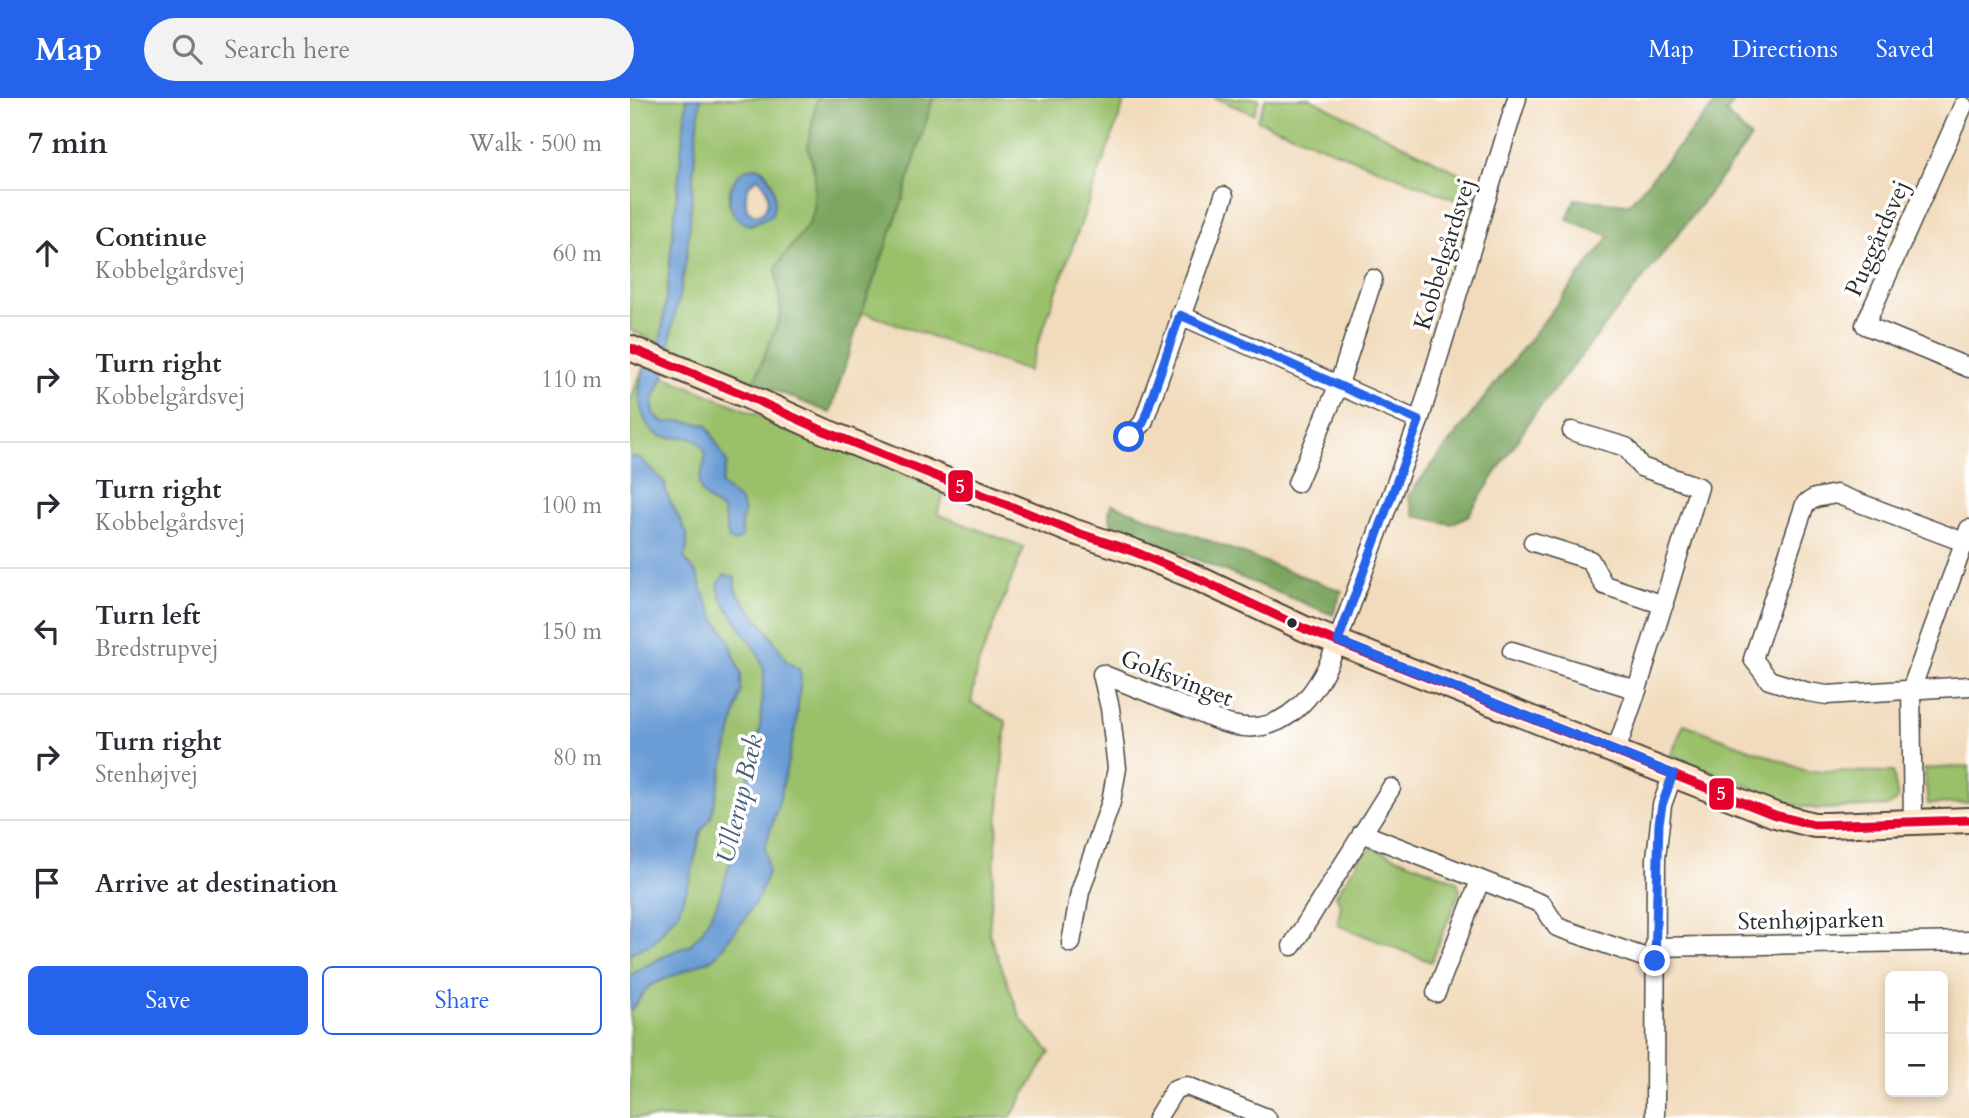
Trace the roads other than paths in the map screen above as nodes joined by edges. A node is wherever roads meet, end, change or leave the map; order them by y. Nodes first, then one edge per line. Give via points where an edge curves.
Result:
1 (1515, 99) edge
2 (1962, 104) edge
3 (1224, 195) dead end
4 (1373, 279) dead end
5 (1180, 315) junction
6 (649, 355) edge
7 (1969, 368) edge
8 (1339, 384) junction
9 (1419, 421) junction
10 (1572, 431) dead end
11 (1129, 437) dead end
12 (1297, 482) dead end
13 (1967, 538) edge
14 (1533, 542) dead end
15 (1664, 605) junction
16 (1338, 641) junction
17 (1512, 651) dead end
18 (1969, 686) edge
19 (1637, 690) junction
20 (1911, 690) junction
21 (1616, 751) junction
22 (1673, 774) junction
23 (1391, 788) dead end
24 (1969, 820) edge
25 (1913, 822) junction
26 (1363, 833) junction
27 (1480, 881) junction
28 (1969, 941) edge
29 (1071, 943) dead end
30 (1292, 946) dead end
31 (1655, 954) junction
32 (1436, 993) dead end
33 (1157, 1118) edge
34 (1267, 1118) edge
35 (1655, 1118) edge

1 - 9 street, Kobbelgårdsvej
2 - 7 street, Puggårdsvej via 1865,326
3 - 5 street
4 - 8 street
5 - 8 street
5 - 11 street via 1143,423
6 - 16 street via 824,431 1135,552
8 - 9 street
8 - 12 street
9 - 16 street, Kobbelgårdsvej
10 - 15 street via 1626,447 1641,467 1699,487
13 - 20 street
13 - 20 street via 1836,494 1805,504 1753,659 1769,680 1808,692
14 - 15 street via 1590,560 1604,585
15 - 19 street
16 - 21 street
16 - 29 street, Golfsvinget via 1328,666 1299,709 1277,724 1256,728 1232,726 1102,674 1116,768 1111,802 1080,892
17 - 19 street
18 - 20 street
19 - 21 street
20 - 25 street
21 - 22 street
22 - 25 street via 1775,815 1814,825
22 - 31 street via 1659,823
23 - 26 street
24 - 25 street
26 - 27 street
26 - 30 street
27 - 31 street via 1542,904 1557,927
27 - 32 street
28 - 31 street, Stenhøjparken
31 - 35 street
33 - 34 street via 1175,1089 1187,1086

